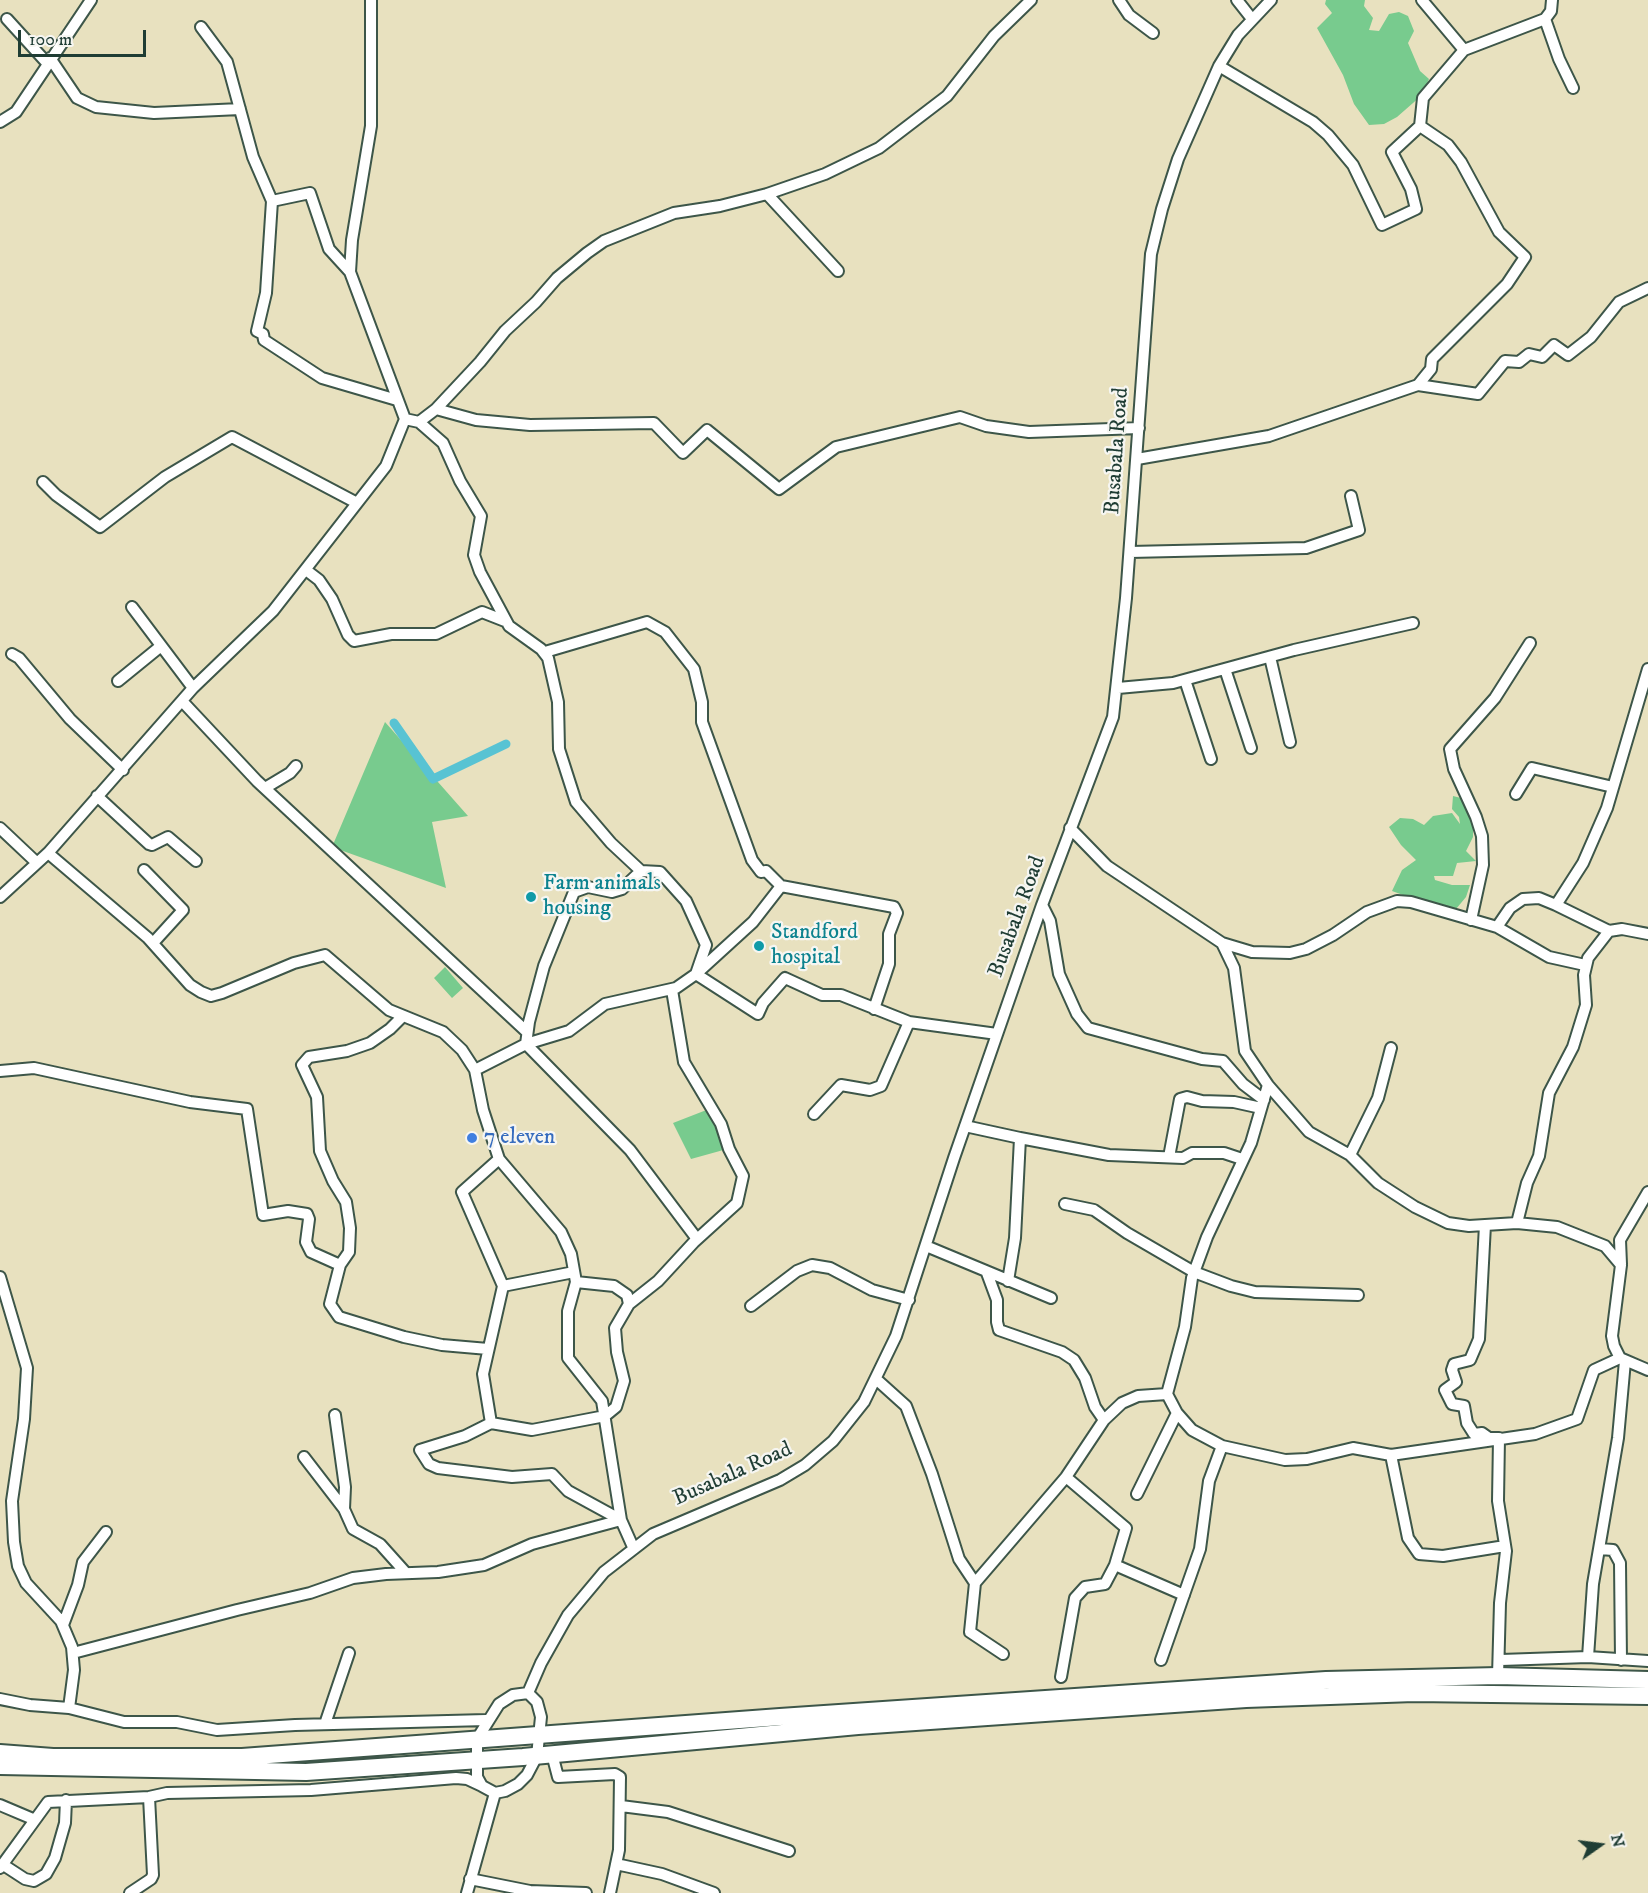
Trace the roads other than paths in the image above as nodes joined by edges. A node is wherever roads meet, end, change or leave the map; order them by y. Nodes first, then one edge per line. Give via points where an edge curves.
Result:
1 (91, 0) edge
2 (371, 0) edge
3 (1031, 0) edge
4 (1119, 0) edge
5 (1237, 0) edge
6 (1270, 0) edge
7 (1422, 0) edge
8 (1552, 0) edge
9 (7, 19) dead end
10 (1252, 19) junction
11 (1545, 19) junction
12 (201, 27) dead end
13 (1153, 33) dead end
14 (1464, 50) junction
15 (48, 60) junction
16 (1219, 66) junction
17 (1573, 88) dead end
18 (240, 109) junction
19 (0, 122) edge
20 (1420, 126) junction
21 (767, 194) junction
22 (272, 201) junction
23 (838, 270) dead end
24 (350, 272) junction
25 (1648, 288) edge
26 (1418, 385) junction
27 (397, 400) junction
28 (436, 409) junction
29 (405, 419) junction
30 (419, 422) junction
31 (1139, 428) junction
32 (1137, 459) junction
33 (43, 482) dead end
34 (1351, 496) dead end
35 (357, 502) junction
36 (1130, 552) junction
37 (306, 570) junction
38 (132, 607) dead end
39 (505, 621) junction
40 (1413, 623) dead end
41 (1530, 643) dead end
42 (161, 646) junction
43 (545, 652) junction
44 (12, 654) dead end
45 (1270, 657) junction
46 (1225, 669) junction
47 (1648, 669) edge
48 (1185, 680) junction
49 (118, 681) dead end
50 (193, 688) junction
51 (1118, 688) junction
52 (182, 701) junction
53 (1290, 742) dead end
54 (1251, 748) dead end
55 (1211, 759) dead end
56 (296, 766) dead end
57 (123, 770) junction
58 (1612, 787) junction
59 (265, 788) junction
60 (1516, 794) dead end
61 (97, 796) junction
62 (0, 828) edge
63 (1070, 828) junction
64 (48, 853) junction
65 (196, 861) dead end
66 (36, 862) junction
67 (144, 870) dead end
68 (641, 871) junction
69 (781, 886) junction
70 (0, 896) edge
71 (1042, 905) junction
72 (1556, 905) junction
73 (1471, 920) junction
74 (1497, 927) junction
75 (1609, 931) junction
76 (1648, 934) edge
77 (1222, 943) junction
78 (153, 944) junction
79 (1585, 965) junction
80 (696, 974) junction
81 (672, 990) junction
82 (874, 1009) junction
83 (402, 1016) junction
84 (909, 1022) junction
85 (527, 1032) junction
86 (998, 1034) junction
87 (526, 1044) junction
88 (1391, 1048) dead end
89 (475, 1070) junction
90 (0, 1071) edge
91 (1268, 1085) junction
92 (1263, 1104) junction
93 (814, 1114) dead end
94 (965, 1126) junction
95 (1020, 1138) junction
96 (1350, 1155) junction
97 (1169, 1157) junction
98 (499, 1159) junction
99 (1242, 1159) junction
100 (1648, 1191) edge
101 (1065, 1204) dead end
102 (1517, 1223) junction
103 (1485, 1225) junction
104 (697, 1239) junction
105 (1620, 1240) junction
106 (926, 1246) junction
107 (1605, 1246) junction
108 (340, 1265) junction
109 (1621, 1265) junction
110 (1194, 1272) junction
111 (987, 1273) junction
112 (0, 1277) edge
113 (575, 1277) junction
114 (1008, 1281) junction
115 (503, 1287) junction
116 (1358, 1295) dead end
117 (1052, 1299) dead end
118 (909, 1300) junction
119 (629, 1304) junction
120 (751, 1306) dead end
121 (488, 1348) junction
122 (1622, 1360) junction
123 (1648, 1370) edge
124 (876, 1379) junction
125 (1167, 1394) junction
126 (1177, 1413) junction
127 (335, 1415) dead end
128 (605, 1416) junction
129 (1104, 1420) junction
130 (491, 1423) junction
131 (1499, 1438) junction
132 (1222, 1446) junction
133 (1391, 1455) junction
134 (304, 1456) dead end
135 (1066, 1477) junction
136 (1137, 1494) dead end
137 (344, 1509) junction
138 (621, 1520) junction
139 (106, 1532) dead end
140 (1505, 1546) junction
141 (633, 1547) junction
142 (1599, 1549) junction
143 (1116, 1565) junction
144 (406, 1573) junction
145 (975, 1583) junction
146 (1184, 1595) junction
147 (63, 1625) junction
148 (73, 1653) junction
149 (349, 1653) dead end
150 (1004, 1654) dead end
151 (1588, 1657) junction
152 (1161, 1660) dead end
153 (1621, 1660) junction
154 (1648, 1661) edge
155 (1499, 1668) junction
156 (1060, 1677) dead end
157 (1648, 1680) edge
158 (528, 1694) junction
159 (1648, 1696) edge
160 (0, 1699) edge
161 (69, 1708) junction
162 (486, 1720) junction
163 (325, 1724) junction
164 (541, 1734) junction
165 (477, 1738) junction
166 (0, 1753) edge
167 (544, 1755) junction
168 (476, 1760) junction
169 (0, 1766) edge
170 (482, 1786) junction
171 (495, 1793) junction
172 (149, 1797) junction
173 (66, 1800) junction
174 (0, 1805) edge
175 (621, 1806) junction
176 (33, 1819) junction
177 (789, 1851) dead end
178 (616, 1863) junction
179 (1, 1866) edge
180 (470, 1879) junction
181 (130, 1893) edge
182 (467, 1893) edge
183 (586, 1893) edge
184 (610, 1893) edge
185 (714, 1893) edge

1 - 15 street
2 - 24 street via 371,126
3 - 21 street via 994,36 947,96 879,148 825,174
4 - 13 street via 1129,15
5 - 10 street
6 - 10 street, Busabala Road
7 - 14 street
8 - 11 street
9 - 15 street
10 - 16 street, Busabala Road
11 - 14 street
11 - 17 street
12 - 18 street via 227,62
14 - 20 street via 1423,98
15 - 18 street via 76,98 96,107 154,113
15 - 19 street via 16,112
16 - 20 street via 1328,135 1353,165 1381,224 1416,210 1411,189 1392,152
16 - 31 street, Busabala Road via 1178,159 1151,254
18 - 22 street via 256,166
20 - 26 street via 1448,145 1499,232 1524,257 1507,284 1432,359 1431,369
21 - 23 street
21 - 28 street via 674,213 604,241 557,278
22 - 24 street via 310,193 329,249
22 - 27 street via 266,293 257,332 322,378
24 - 27 street
25 - 26 street via 1619,302 1591,337 1568,355 1554,345 1542,357 1529,354 1519,362 1505,361 1478,394
26 - 32 street via 1269,436
27 - 29 street
28 - 30 street
28 - 31 street via 476,420 530,425 654,423 683,453 707,430 779,489 836,447 960,417 986,426 1029,432
29 - 30 street
29 - 35 street via 386,466
30 - 39 street via 443,443 481,516 474,555
31 - 32 street, Busabala Road
32 - 36 street, Busabala Road
33 - 35 street via 99,527 165,477 232,437
34 - 36 street via 1359,530 1306,548
35 - 37 street
36 - 51 street, Busabala Road
37 - 39 street via 319,580 354,640 391,634 436,634 482,612
37 - 50 street via 273,611
38 - 42 street
39 - 43 street
40 - 45 street
41 - 73 street via 1494,698 1450,749 1454,769 1482,836 1483,865
42 - 49 street
42 - 50 street
43 - 68 street via 558,702 559,749 572,794 581,812
43 - 69 street via 647,622 664,633 693,665 705,729 752,860
44 - 57 street
45 - 46 street
45 - 53 street
46 - 48 street
46 - 54 street
47 - 58 street
48 - 51 street
48 - 55 street
50 - 52 street
51 - 63 street, Busabala Road via 1113,717
52 - 57 street
52 - 59 street
56 - 59 street
57 - 61 street
58 - 60 street via 1532,768
58 - 72 street via 1587,857
59 - 85 street
61 - 64 street
61 - 65 street via 152,846 168,837
62 - 66 street
63 - 71 street, Busabala Road
63 - 77 street via 1107,866
64 - 66 street
64 - 78 street
66 - 70 street
67 - 78 street via 183,910
68 - 80 street via 660,872 692,909 706,945
68 - 85 street via 622,889 612,892 583,887 574,892 544,966
69 - 80 street via 753,922
69 - 82 street via 894,907 897,913 889,934 889,964
71 - 86 street, Busabala Road
71 - 92 street via 1050,921 1059,974 1077,1014 1088,1028 1202,1059 1223,1061
72 - 74 street via 1539,898 1523,899 1510,908
72 - 75 street
73 - 74 street
73 - 77 street via 1397,900 1297,951 1264,954
74 - 79 street via 1549,957
75 - 76 street
75 - 79 street
77 - 91 street via 1237,981 1243,1044
78 - 83 street via 190,985 211,996 325,955 389,1010
79 - 102 street via 1586,1005 1574,1047 1549,1093 1539,1156
80 - 81 street
80 - 82 street via 758,1014 785,978 822,995 841,995
81 - 87 street via 605,1004 569,1031
81 - 104 street via 684,1062 721,1124 743,1176 737,1203
82 - 84 street
83 - 89 street via 443,1032
83 - 108 street via 370,1043 309,1057 302,1065 317,1097 320,1151 346,1202 351,1240
84 - 86 street
84 - 93 street via 881,1086 870,1090 841,1085
85 - 87 street
86 - 94 street, Busabala Road
87 - 89 street
87 - 104 street via 630,1150
88 - 96 street via 1378,1098
89 - 98 street
90 - 108 street via 34,1068 190,1102 247,1109 263,1215 288,1211 307,1214 306,1242 311,1252
91 - 92 street
91 - 96 street via 1309,1132
92 - 97 street via 1180,1099
92 - 99 street
94 - 95 street
94 - 106 street, Busabala Road
95 - 97 street via 1109,1155
95 - 114 street via 1015,1238
96 - 103 street via 1378,1183 1433,1217 1459,1225
97 - 99 street via 1224,1153
98 - 113 street via 561,1232 571,1254
98 - 115 street via 463,1188 462,1194
99 - 110 street
100 - 105 street
101 - 110 street via 1094,1210
102 - 103 street
102 - 107 street via 1557,1227
103 - 131 street via 1479,1339 1470,1360 1454,1364 1456,1382 1445,1389 1452,1404 1464,1406 1474,1434
104 - 119 street via 658,1281
105 - 107 street
105 - 109 street
106 - 111 street
106 - 118 street, Busabala Road
107 - 109 street
108 - 121 street via 330,1304 339,1317 424,1342
109 - 122 street via 1612,1336
110 - 116 street via 1255,1292
110 - 125 street via 1185,1327
111 - 114 street
111 - 129 street via 997,1300 999,1330 1074,1360
112 - 147 street via 27,1368 12,1501 17,1560 32,1593
113 - 115 street
113 - 119 street via 614,1286 623,1291
113 - 128 street via 568,1311 568,1358 599,1395
114 - 117 street
115 - 121 street
118 - 120 street via 872,1290 830,1268 812,1265 797,1270
118 - 124 street, Busabala Road
119 - 128 street via 615,1328 624,1381 622,1392 616,1407
121 - 130 street via 483,1381
122 - 123 street
122 - 131 street via 1594,1370 1577,1419 1572,1423 1535,1434
122 - 142 street via 1618,1438
124 - 141 street, Busabala Road via 850,1422 806,1465 780,1480 678,1521
124 - 145 street via 906,1406 959,1559
125 - 126 street
125 - 129 street via 1138,1396 1122,1403
126 - 132 street via 1201,1437
126 - 136 street
127 - 137 street via 345,1487
128 - 130 street via 532,1430
128 - 138 street
129 - 135 street
130 - 138 street via 420,1450 429,1464 438,1468 512,1477 552,1474 568,1491
131 - 133 street
131 - 140 street via 1497,1493
132 - 133 street via 1285,1460 1307,1460 1353,1448
132 - 146 street via 1209,1481 1200,1549
133 - 140 street via 1408,1538 1419,1554 1443,1556
134 - 137 street
135 - 143 street via 1125,1524
135 - 145 street
137 - 144 street via 353,1529 380,1544
138 - 141 street
138 - 144 street via 532,1544 484,1565
139 - 147 street via 83,1562
140 - 155 street
141 - 158 street, Busabala Road via 604,1572 568,1615
142 - 151 street
142 - 153 street via 1613,1550 1620,1563
143 - 146 street
143 - 156 street via 1105,1584 1085,1587 1078,1593
144 - 148 street via 353,1578 310,1593
145 - 150 street via 970,1632
146 - 152 street
147 - 148 street
148 - 161 street
149 - 163 street
151 - 153 street
151 - 155 street
153 - 154 street
155 - 157 highway
155 - 164 highway
158 - 162 street via 513,1695
158 - 164 street via 537,1702
159 - 167 highway via 1414,1693 1246,1699 858,1726
160 - 161 street
161 - 163 street via 124,1722 177,1722 217,1730
162 - 163 street
162 - 165 street
164 - 165 highway
164 - 167 street
165 - 166 highway via 242,1757 53,1757
165 - 168 street
167 - 168 highway
167 - 171 street via 518,1784
167 - 175 street via 558,1777 618,1775
168 - 169 highway via 306,1772
168 - 170 street
170 - 171 street
170 - 172 street via 456,1778 311,1790 167,1793
171 - 180 street
172 - 173 street
172 - 181 street via 153,1875
173 - 176 street via 48,1802
173 - 179 street via 66,1823 46,1874 34,1881
174 - 176 street
175 - 177 street via 668,1812
175 - 178 street
176 - 179 street
178 - 184 street
178 - 185 street
180 - 182 street
180 - 183 street via 530,1891

